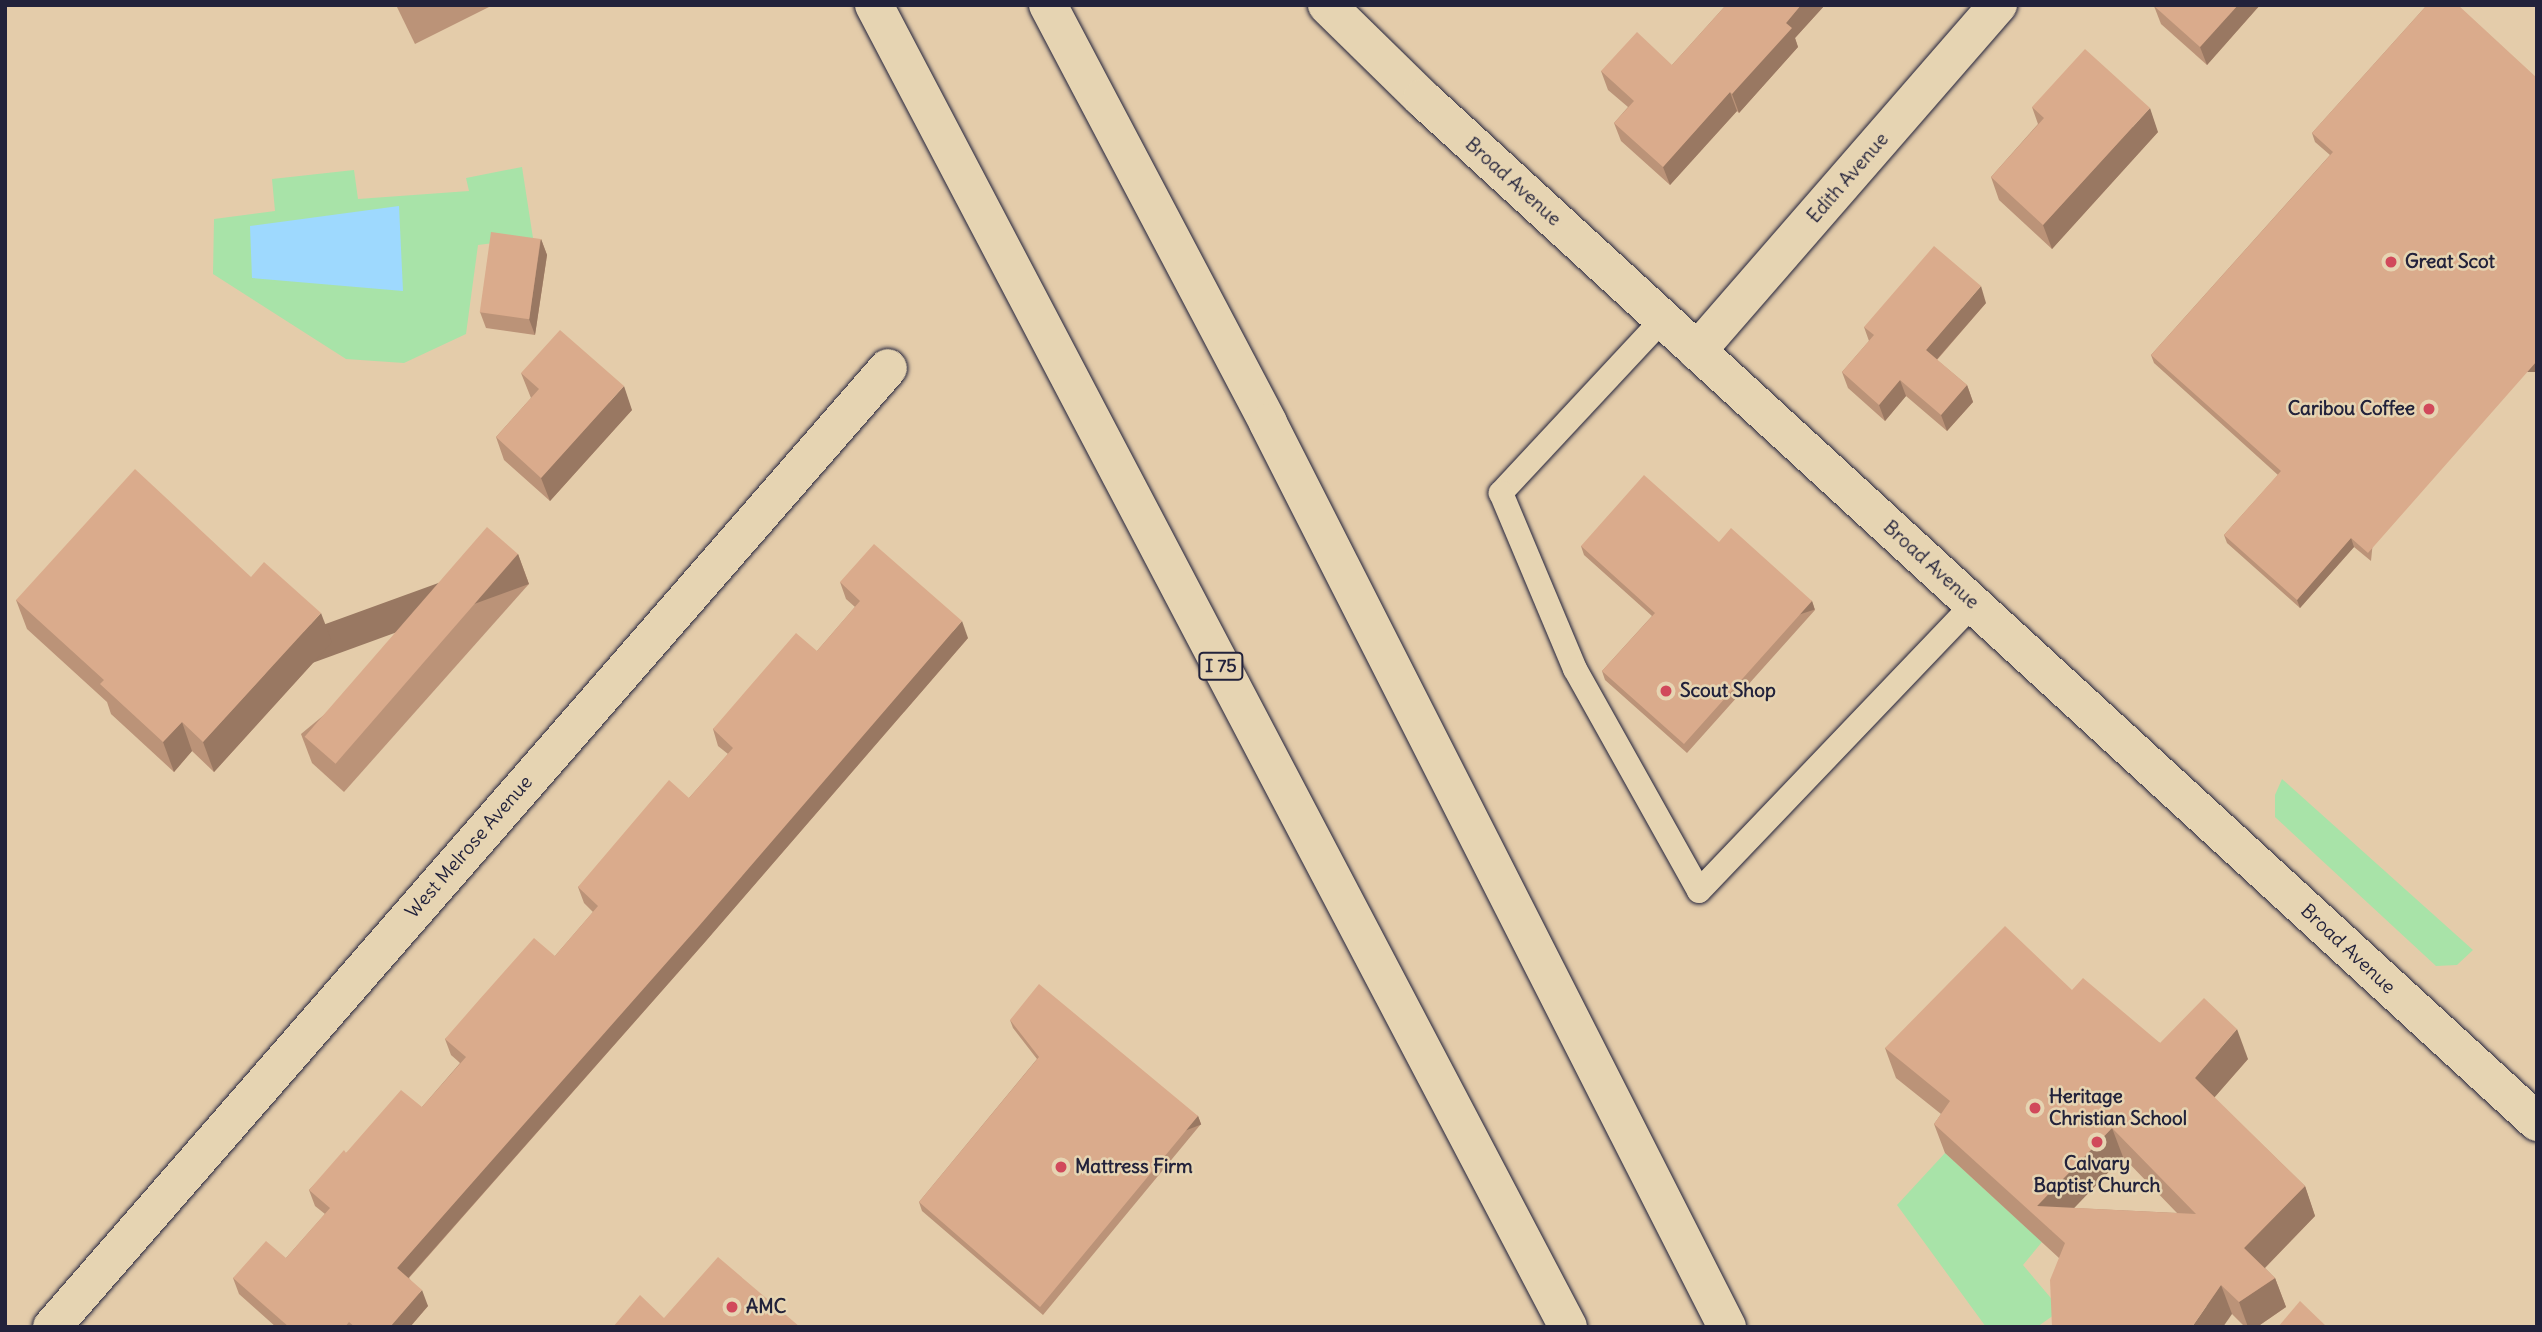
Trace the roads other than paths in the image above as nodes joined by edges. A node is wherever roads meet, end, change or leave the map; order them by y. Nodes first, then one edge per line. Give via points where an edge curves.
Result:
1 (874, 5) edge
2 (1048, 5) edge
3 (1327, 5) edge
4 (1998, 5) edge
5 (1663, 319) junction
6 (1697, 351) junction
7 (888, 368) dead end
8 (1973, 604) junction
9 (2537, 1122) edge
10 (52, 1327) edge
11 (1568, 1327) edge
12 (1727, 1327) edge

1 - 11 main road, I 75
2 - 12 main road via 1268,423
3 - 5 main road, Broad Avenue
4 - 6 main road, Edith Avenue
5 - 6 main road, Broad Avenue
5 - 8 lane via 1501,492 1575,669 1699,891
6 - 8 main road, Broad Avenue
7 - 10 main road, West Melrose Avenue
8 - 9 main road, Broad Avenue

